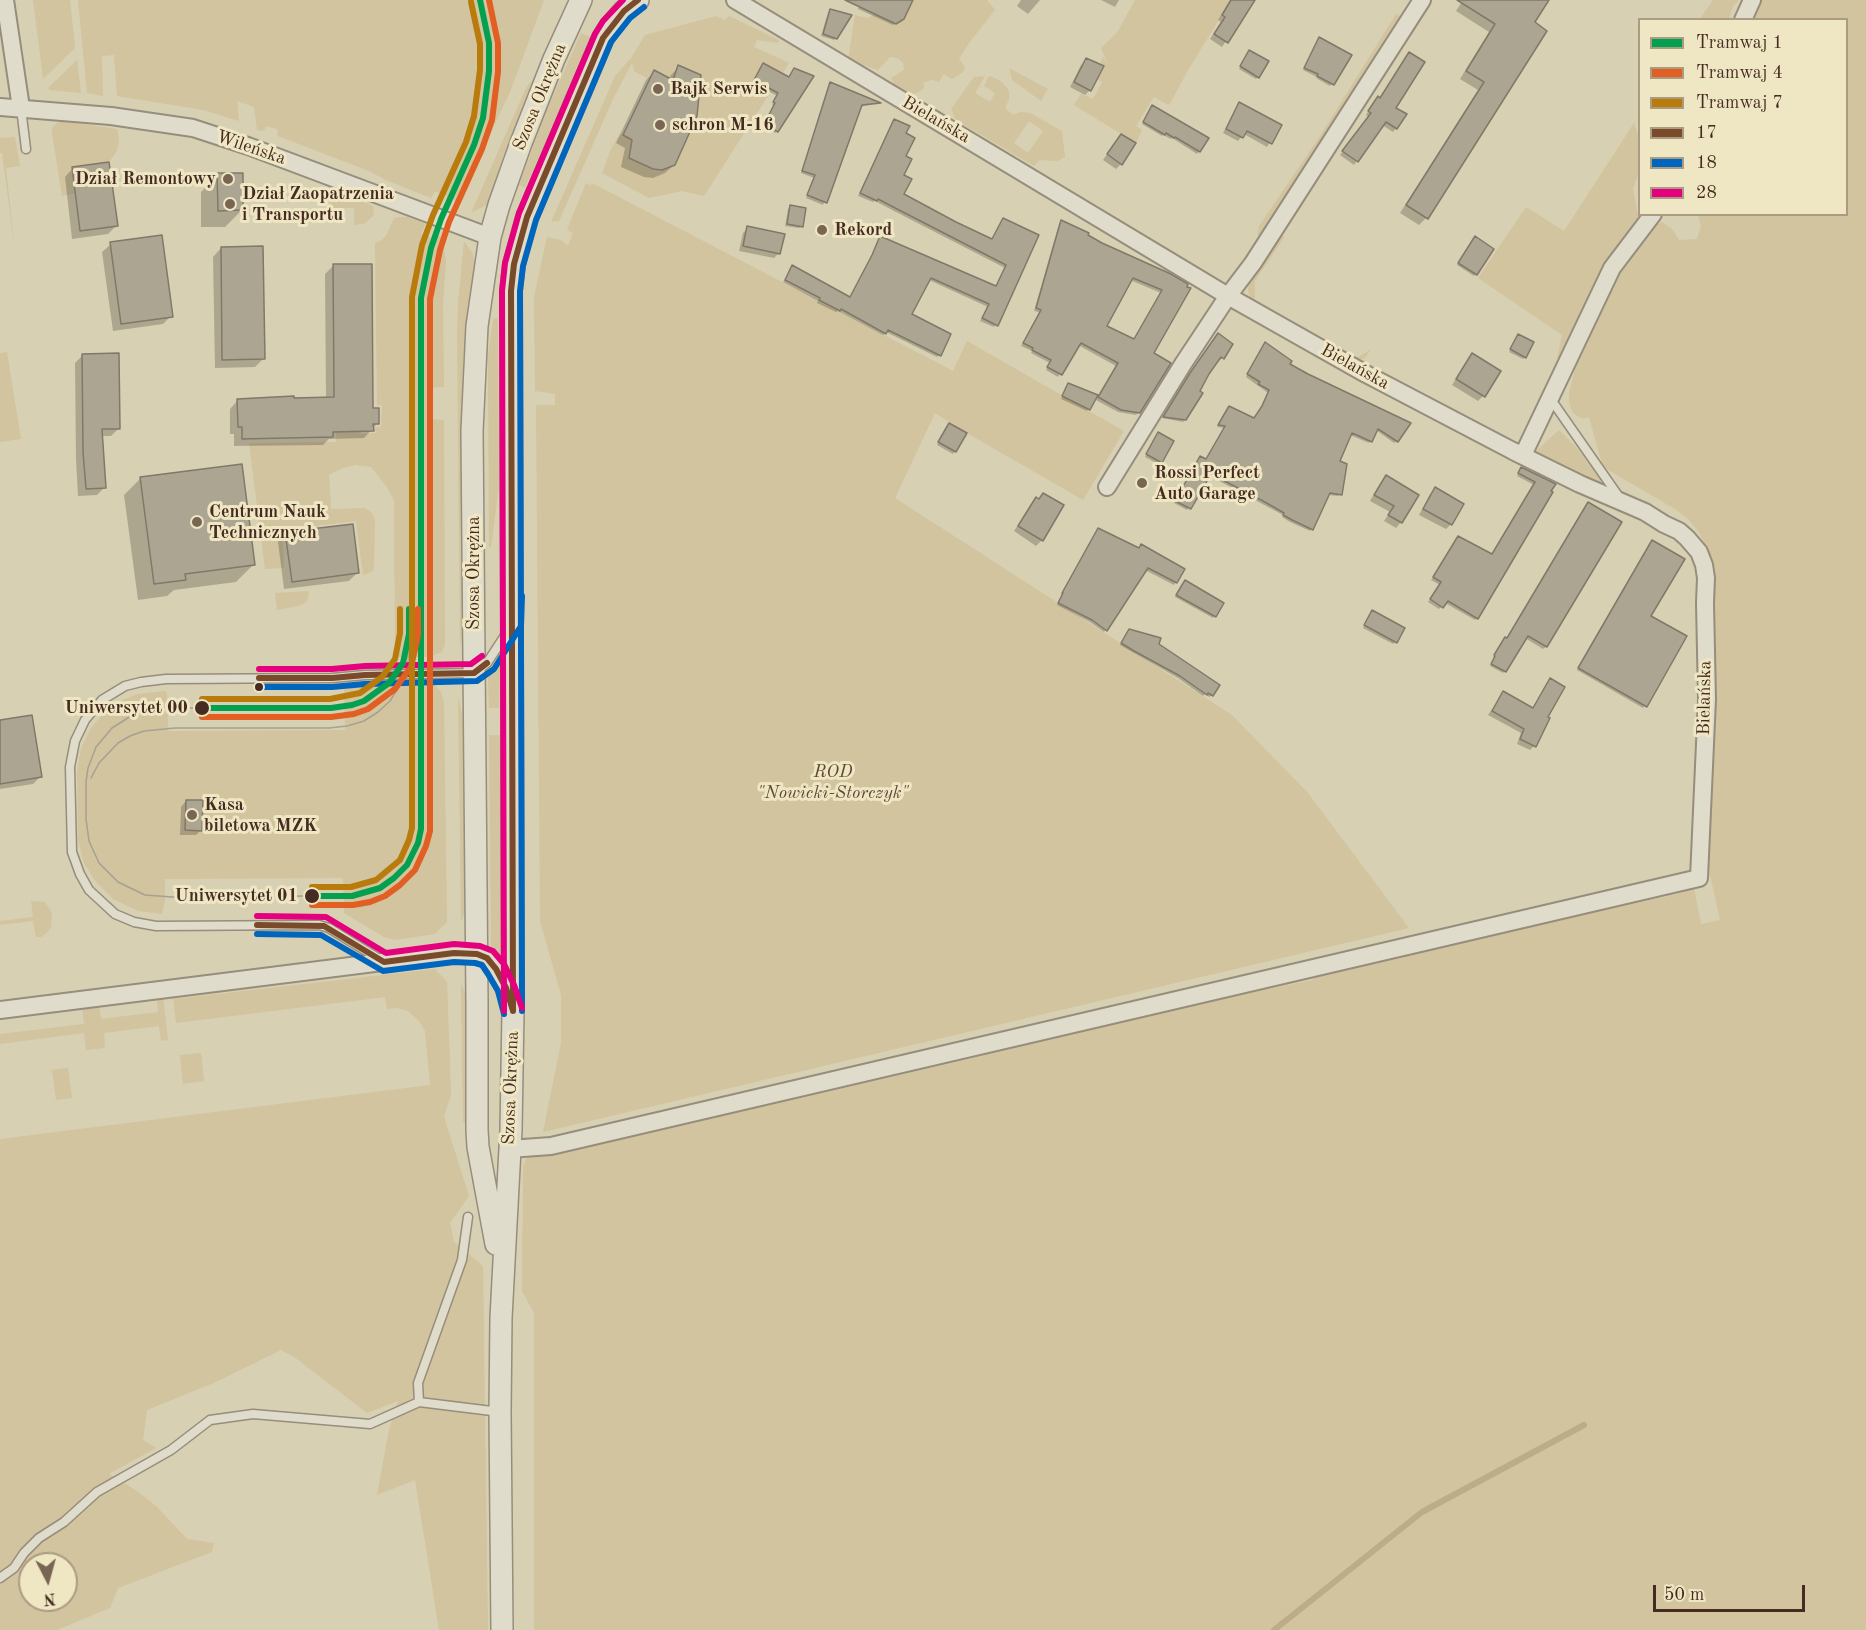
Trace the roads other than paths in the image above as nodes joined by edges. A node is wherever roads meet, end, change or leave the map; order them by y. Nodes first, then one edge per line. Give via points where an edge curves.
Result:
1 (5, 0) edge
2 (581, 0) edge
3 (632, 0) edge
4 (638, 0) edge
5 (735, 0) edge
6 (1422, 0) edge
7 (1752, 0) edge
8 (1744, 18) edge
9 (0, 107) edge
10 (21, 108) junction
11 (26, 149) dead end
12 (1651, 216) edge
13 (490, 237) junction
14 (1228, 296) junction
15 (1550, 398) junction
16 (1523, 455) junction
17 (1107, 487) dead end
18 (1623, 502) junction
19 (513, 622) junction
20 (474, 673) junction
21 (477, 954) junction
22 (384, 962) junction
23 (0, 1010) edge
24 (513, 1011) junction
25 (509, 1149) junction
26 (468, 1217) dead end
27 (502, 1307) junction
28 (419, 1402) junction
29 (500, 1412) junction
30 (0, 1578) edge
31 (502, 1630) edge

1 - 10 street
2 - 13 street, Szosa Okrężna via 511,168
3 - 4 street
4 - 19 street, Szosa Okrężna via 603,38 527,217 514,264
5 - 14 street, Bielańska
6 - 14 street
7 - 8 street
9 - 10 street, Wileńska
10 - 11 lane
10 - 13 street, Wileńska via 193,128
12 - 15 street via 1612,268
13 - 20 street, Szosa Okrężna via 474,372
14 - 16 street, Bielańska via 1366,374
14 - 17 street
15 - 16 street
15 - 18 lane
16 - 18 street, Bielańska
18 - 25 street, Bielańska via 1679,531 1699,552 1704,565 1707,699 1699,878 551,1146
19 - 20 lane via 487,663
19 - 24 street, Szosa Okrężna
20 - 21 street, Szosa Okrężna
20 - 22 lane via 145,681 125,686 102,700 85,720 75,741 70,767 72,852 89,890 115,914 156,926 320,925
21 - 22 street
21 - 24 street via 487,958 496,969
21 - 27 street, Szosa Okrężna via 478,1147 495,1234
22 - 23 street
24 - 25 street, Szosa Okrężna
25 - 27 street, Szosa Okrężna
26 - 28 lane via 462,1260 418,1383
27 - 29 street, Szosa Okrężna
28 - 29 lane
28 - 30 lane via 370,1424 253,1414 210,1420 171,1450 96,1492 70,1517 39,1538 14,1568
29 - 31 street, Szosa Okrężna

